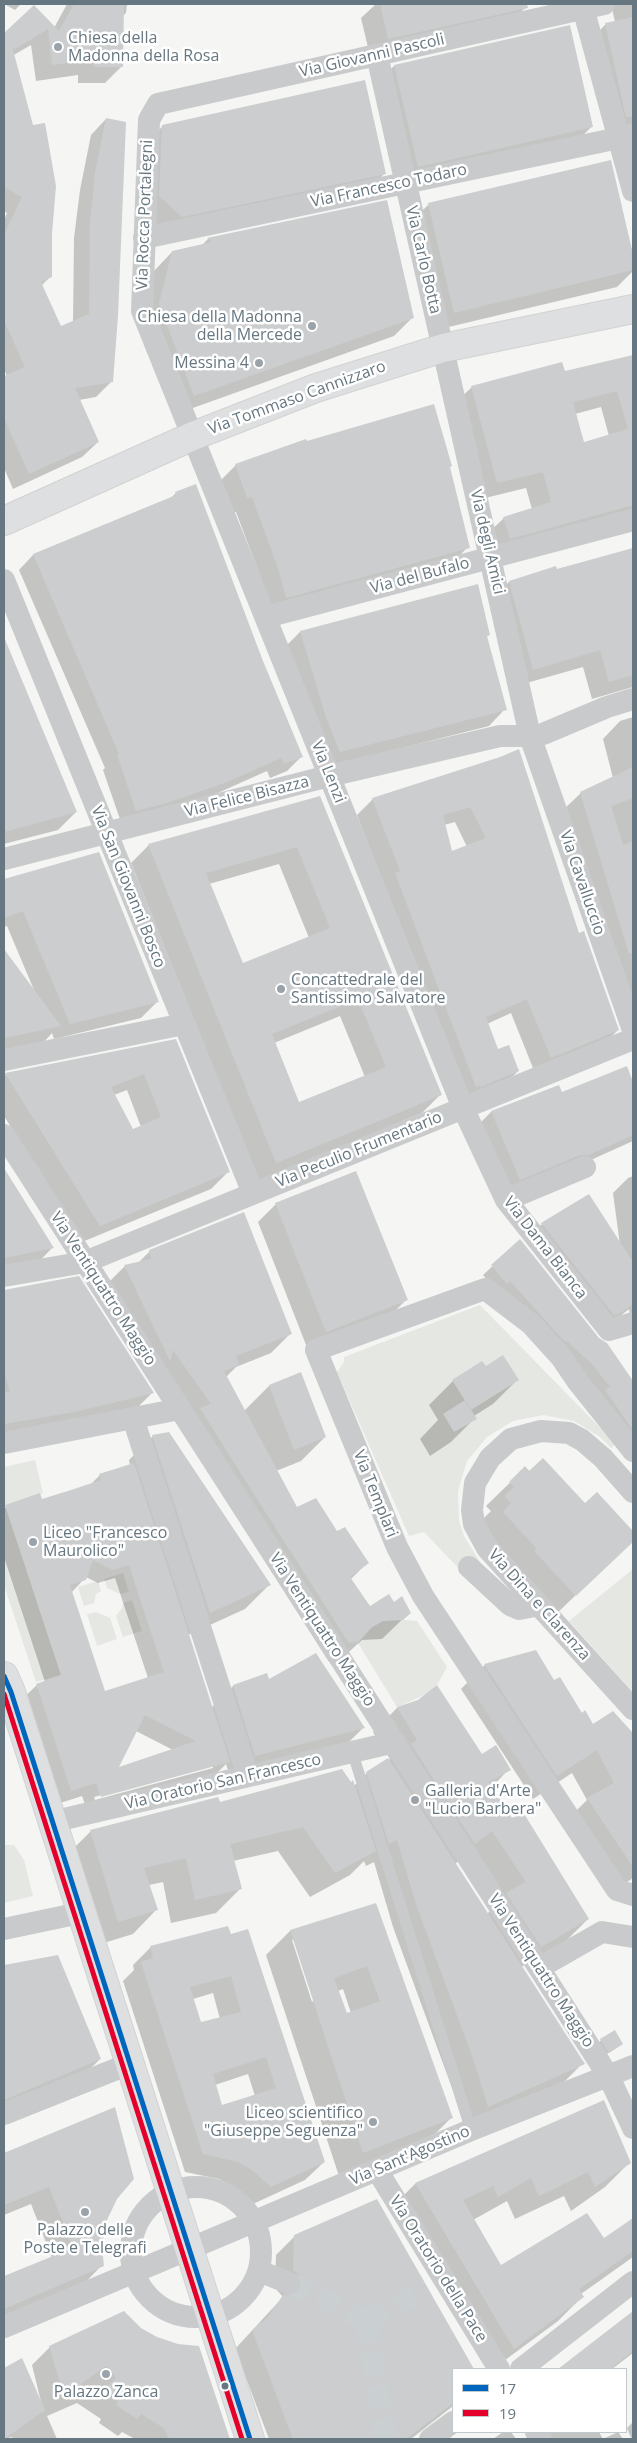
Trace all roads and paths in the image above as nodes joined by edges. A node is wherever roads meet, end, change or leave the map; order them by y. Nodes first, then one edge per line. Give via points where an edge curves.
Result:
1 (590, 5) edge
2 (377, 55) junction
3 (149, 120) joint
4 (626, 136) edge
5 (406, 183) junction
6 (633, 191) edge
7 (144, 238) junction
8 (633, 308) edge
9 (142, 311) joint
10 (443, 348) junction
11 (193, 436) junction
12 (633, 520) edge
13 (4, 521) edge
14 (490, 558) junction
15 (4, 580) edge
16 (266, 618) junction
17 (633, 700) edge
18 (530, 736) junction
19 (329, 776) junction
20 (106, 833) junction
21 (4, 859) edge
22 (184, 1024) junction
23 (633, 1030) edge
24 (633, 1039) edge
25 (4, 1060) edge
26 (463, 1108) junction
27 (4, 1135) edge
28 (585, 1167) dead end
29 (253, 1193) junction
30 (506, 1200) junction
31 (85, 1262) junction
32 (4, 1276) edge
33 (633, 1322) edge
34 (180, 1408) junction
35 (133, 1418) junction
36 (4, 1443) edge
37 (633, 1450) edge
38 (633, 1492) edge
39 (470, 1567) dead end
40 (539, 1606) junction
41 (8, 1698) edge
42 (633, 1709) edge
43 (394, 1742) junction
44 (352, 1751) junction
45 (248, 1776) junction
46 (51, 1822) junction
47 (633, 1895) edge
48 (80, 1913) junction
49 (4, 1929) edge
50 (633, 1937) edge
51 (539, 1968) junction
52 (129, 2064) junction
53 (633, 2066) edge
54 (609, 2077) junction
55 (4, 2114) edge
56 (633, 2128) edge
57 (471, 2130) junction
58 (377, 2170) junction
59 (171, 2192) junction
60 (255, 2222) junction
61 (189, 2249) junction
62 (259, 2271) junction
63 (134, 2273) junction
64 (633, 2282) edge
65 (289, 2283) tunnel mouth
66 (210, 2316) junction
67 (4, 2327) edge
68 (498, 2368) edge
69 (522, 2368) edge
70 (452, 2423) edge
71 (250, 2439) edge
72 (430, 2439) edge

1 - 2 street, Via Giovanni Pascoli
1 - 4 street
2 - 3 street, Via Giovanni Pascoli via 158,104
2 - 5 street, Via Carlo Botta
3 - 7 street, Via Rocca Portalegni
4 - 5 street, Via Francesco Todaro
4 - 6 street
5 - 7 street, Via Francesco Todaro
5 - 10 street, Via Carlo Botta
7 - 9 street, Via Rocca Portalegni
8 - 10 main road, Via Tommaso Cannizzaro
9 - 11 street, Via Lenzi
10 - 11 main road, Via Tommaso Cannizzaro via 316,388
10 - 14 street, Via degli Amici
11 - 13 main road, Via Tommaso Cannizzaro
11 - 16 street, Via Lenzi
12 - 14 street, Via del Bufalo
14 - 16 street, Via del Bufalo
14 - 18 street, Via degli Amici
15 - 20 street, Via San Giovanni Bosco
16 - 19 street, Via Lenzi
17 - 18 street, Via Felice Bisazza
18 - 19 street, Via Felice Bisazza via 500,736
18 - 23 street, Via Cavalluccio
19 - 20 street, Via Felice Bisazza
19 - 26 street, Via Lenzi
20 - 21 street, Via Felice Bisazza
20 - 22 street, Via San Giovanni Bosco
22 - 25 street
22 - 29 street, Via San Giovanni Bosco
24 - 26 street, Via Peculio Frumentario
26 - 29 street, Via Peculio Frumentario
26 - 30 street, Via Dama Bianca
27 - 31 street, Via Ventiquattro Maggio
28 - 30 street
29 - 31 street, Via Peculio Frumentario
30 - 33 street, Via Dama Bianca via 609,1330
31 - 32 street, Via Peculio Frumentario
31 - 34 street, Via Ventiquattro Maggio
34 - 35 street
34 - 43 street, Via Ventiquattro Maggio
35 - 36 street
35 - 45 street
37 - 47 street, Via Templari via 561,1357 530,1324 485,1289 316,1350 396,1547 423,1596 617,1890
38 - 40 street, Via Dina e Clarenza via 592,1447 569,1433 526,1433 511,1439 490,1458 481,1470 472,1496 474,1524 487,1548
39 - 40 street via 510,1605 519,1609
40 - 42 street, Via Dina e Clarenza
41 - 46 main road
43 - 44 street, Via Oratorio San Francesco
43 - 51 street, Via Ventiquattro Maggio
44 - 45 street, Via Oratorio San Francesco
44 - 57 lane
45 - 46 street, Via Oratorio San Francesco
46 - 48 main road
48 - 49 street
48 - 52 main road
50 - 51 street via 602,1932
51 - 54 street, Via Ventiquattro Maggio
52 - 55 street
52 - 59 main road
53 - 54 street, Via Sant'Agostino
54 - 56 street, Via Ventiquattro Maggio
54 - 57 street, Via Sant'Agostino
57 - 58 street, Via Sant'Agostino
58 - 60 street, Via Sant'Agostino
58 - 68 street, Via Oratorio della Pace via 436,2282
59 - 60 street via 204,2186 221,2191 243,2206
59 - 61 main road
59 - 63 street via 154,2201 137,2224 131,2247
60 - 61 street, Via Sant'Agostino
60 - 62 street via 261,2243
61 - 63 street, Via Sant'Agostino
61 - 66 main road
62 - 65 street
62 - 66 street via 237,2302
63 - 66 street via 148,2296 167,2311 192,2317
63 - 67 street, Via Sant'Agostino
64 - 69 street
66 - 71 main road
70 - 72 street

